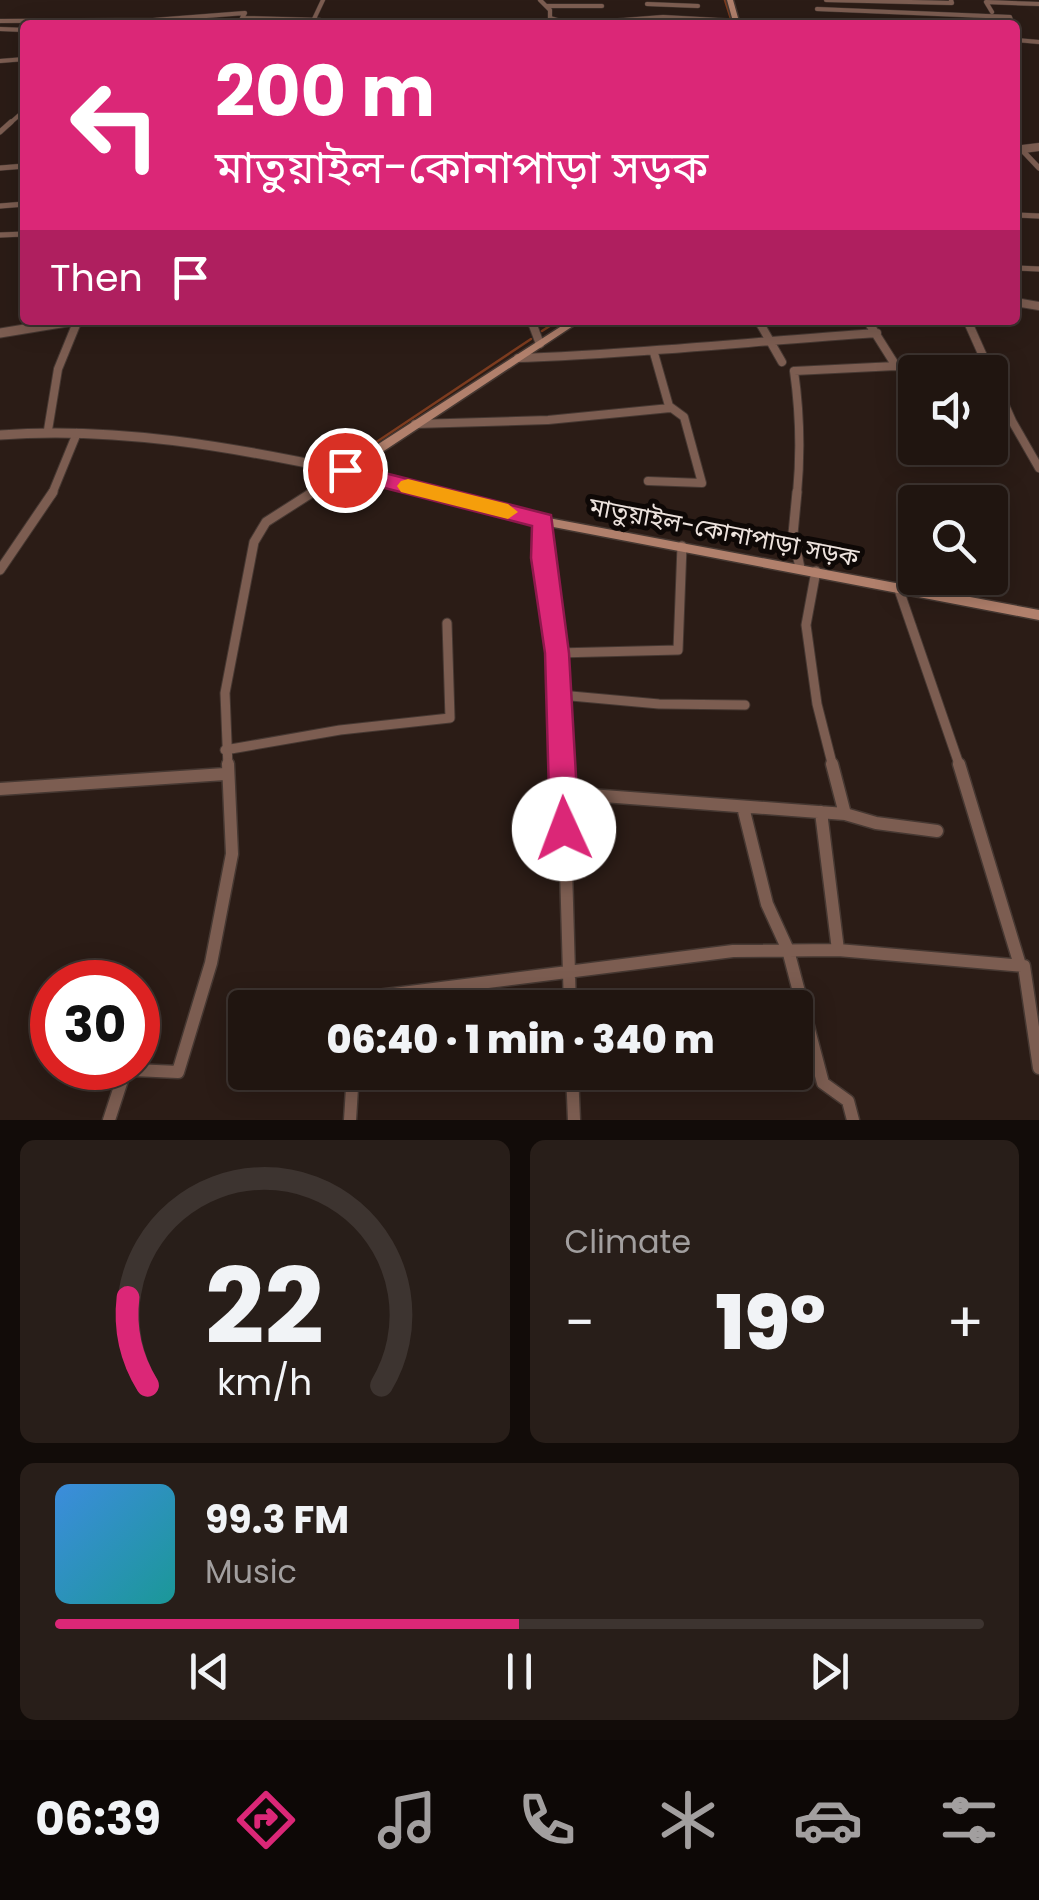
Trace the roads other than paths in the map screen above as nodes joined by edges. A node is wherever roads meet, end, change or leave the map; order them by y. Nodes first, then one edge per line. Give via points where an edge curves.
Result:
1 (323, 0) edge
2 (540, 0) edge
3 (826, 0) edge
4 (951, 0) edge
5 (647, 2) edge
6 (858, 2) edge
7 (1039, 4) edge
8 (250, 5) dead end
9 (546, 6) junction
10 (602, 6) dead end
11 (698, 6) dead end
12 (817, 8) dead end
13 (866, 10) junction
14 (992, 12) dead end
15 (243, 15) junction
16 (654, 17) junction
17 (314, 19) joint
18 (186, 20) edge
19 (240, 20) edge
20 (553, 20) edge
21 (624, 20) edge
22 (696, 20) edge
23 (1011, 20) edge
24 (20, 114) edge
25 (0, 132) edge
26 (1039, 147) edge
27 (1020, 152) edge
28 (1039, 168) edge
29 (48, 325) edge
30 (76, 325) edge
31 (533, 325) edge
32 (569, 325) edge
33 (761, 325) edge
34 (871, 325) edge
35 (969, 325) edge
36 (0, 333) edge
37 (877, 333) junction
38 (770, 340) junction
39 (540, 344) junction
40 (654, 353) junction
41 (983, 355) edge
42 (518, 358) junction
43 (782, 362) dead end
44 (896, 366) joint
45 (670, 408) junction
46 (1008, 411) edge
47 (416, 424) junction
48 (48, 430) junction
49 (77, 433) junction
50 (0, 435) edge
51 (1039, 468) edge
52 (345, 470) junction
53 (648, 481) dead end
54 (544, 521) junction
55 (682, 546) junction
56 (800, 568) junction
57 (0, 570) edge
58 (816, 571) junction
59 (898, 587) edge
60 (901, 595) edge
61 (938, 595) edge
62 (1039, 615) edge
63 (448, 623) dead end
64 (557, 653) junction
65 (560, 695) junction
66 (745, 705) dead end
67 (225, 750) junction
68 (226, 774) junction
69 (0, 789) edge
70 (563, 793) junction
71 (743, 806) junction
72 (821, 812) junction
73 (844, 814) junction
74 (936, 831) dead end
75 (788, 950) junction
76 (838, 950) junction
77 (1020, 966) junction
78 (568, 973) junction
79 (428, 990) edge
80 (569, 990) edge
81 (1039, 1072) edge
82 (352, 1090) edge
83 (573, 1090) edge
84 (109, 1120) edge
85 (350, 1120) edge
86 (574, 1120) edge
87 (853, 1120) edge

1 - 17 street
2 - 9 street
3 - 6 street
4 - 6 street
5 - 11 street
5 - 16 street
6 - 13 street
7 - 14 street via 986,2
8 - 15 street
9 - 10 street
9 - 20 street
12 - 13 street
13 - 23 street
15 - 17 street
15 - 18 street
15 - 19 street
16 - 21 street
16 - 22 street
24 - 25 street
26 - 27 street
27 - 28 street
29 - 36 street
30 - 48 street via 58,369
31 - 39 street
32 - 39 main road
33 - 38 street
34 - 37 street
35 - 41 street
37 - 38 street
37 - 44 street
38 - 40 street
38 - 43 street
39 - 42 main road
40 - 42 street
40 - 45 street
42 - 47 main road
44 - 56 street via 794,371 802,431 793,534
45 - 47 street
45 - 53 street via 684,417 702,483
46 - 51 street
47 - 52 main road
48 - 49 street
48 - 50 street
49 - 52 street
49 - 57 street via 51,496
52 - 54 main road, মাতুয়াইল-কোনাপাড়া সড়ক
52 - 67 street via 266,522 254,542 225,693
54 - 55 main road, মাতুয়াইল-কোনাপাড়া সড়ক
54 - 64 street
55 - 56 main road, মাতুয়াইল-কোনাপাড়া সড়ক
55 - 64 street via 678,650
56 - 58 main road, মাতুয়াইল-কোনাপাড়া সড়ক
58 - 59 main road, মাতুয়াইল-কোনাপাড়া সড়ক
58 - 73 street via 806,625
60 - 77 street
61 - 62 main road, মাতুয়াইল-কোনাপাড়া সড়ক
63 - 67 street via 450,718
64 - 65 street
65 - 66 street
65 - 70 street
67 - 68 street
68 - 69 street
68 - 84 street via 232,854 182,1064 172,1074 124,1074
70 - 71 street
70 - 78 street
71 - 72 street
71 - 75 street via 766,904
72 - 73 street
72 - 76 street
73 - 74 street
75 - 76 street
75 - 78 street via 688,955
75 - 87 street via 823,1082 848,1101
76 - 77 street
77 - 81 street
78 - 79 street
78 - 80 street
82 - 85 street
83 - 86 street

